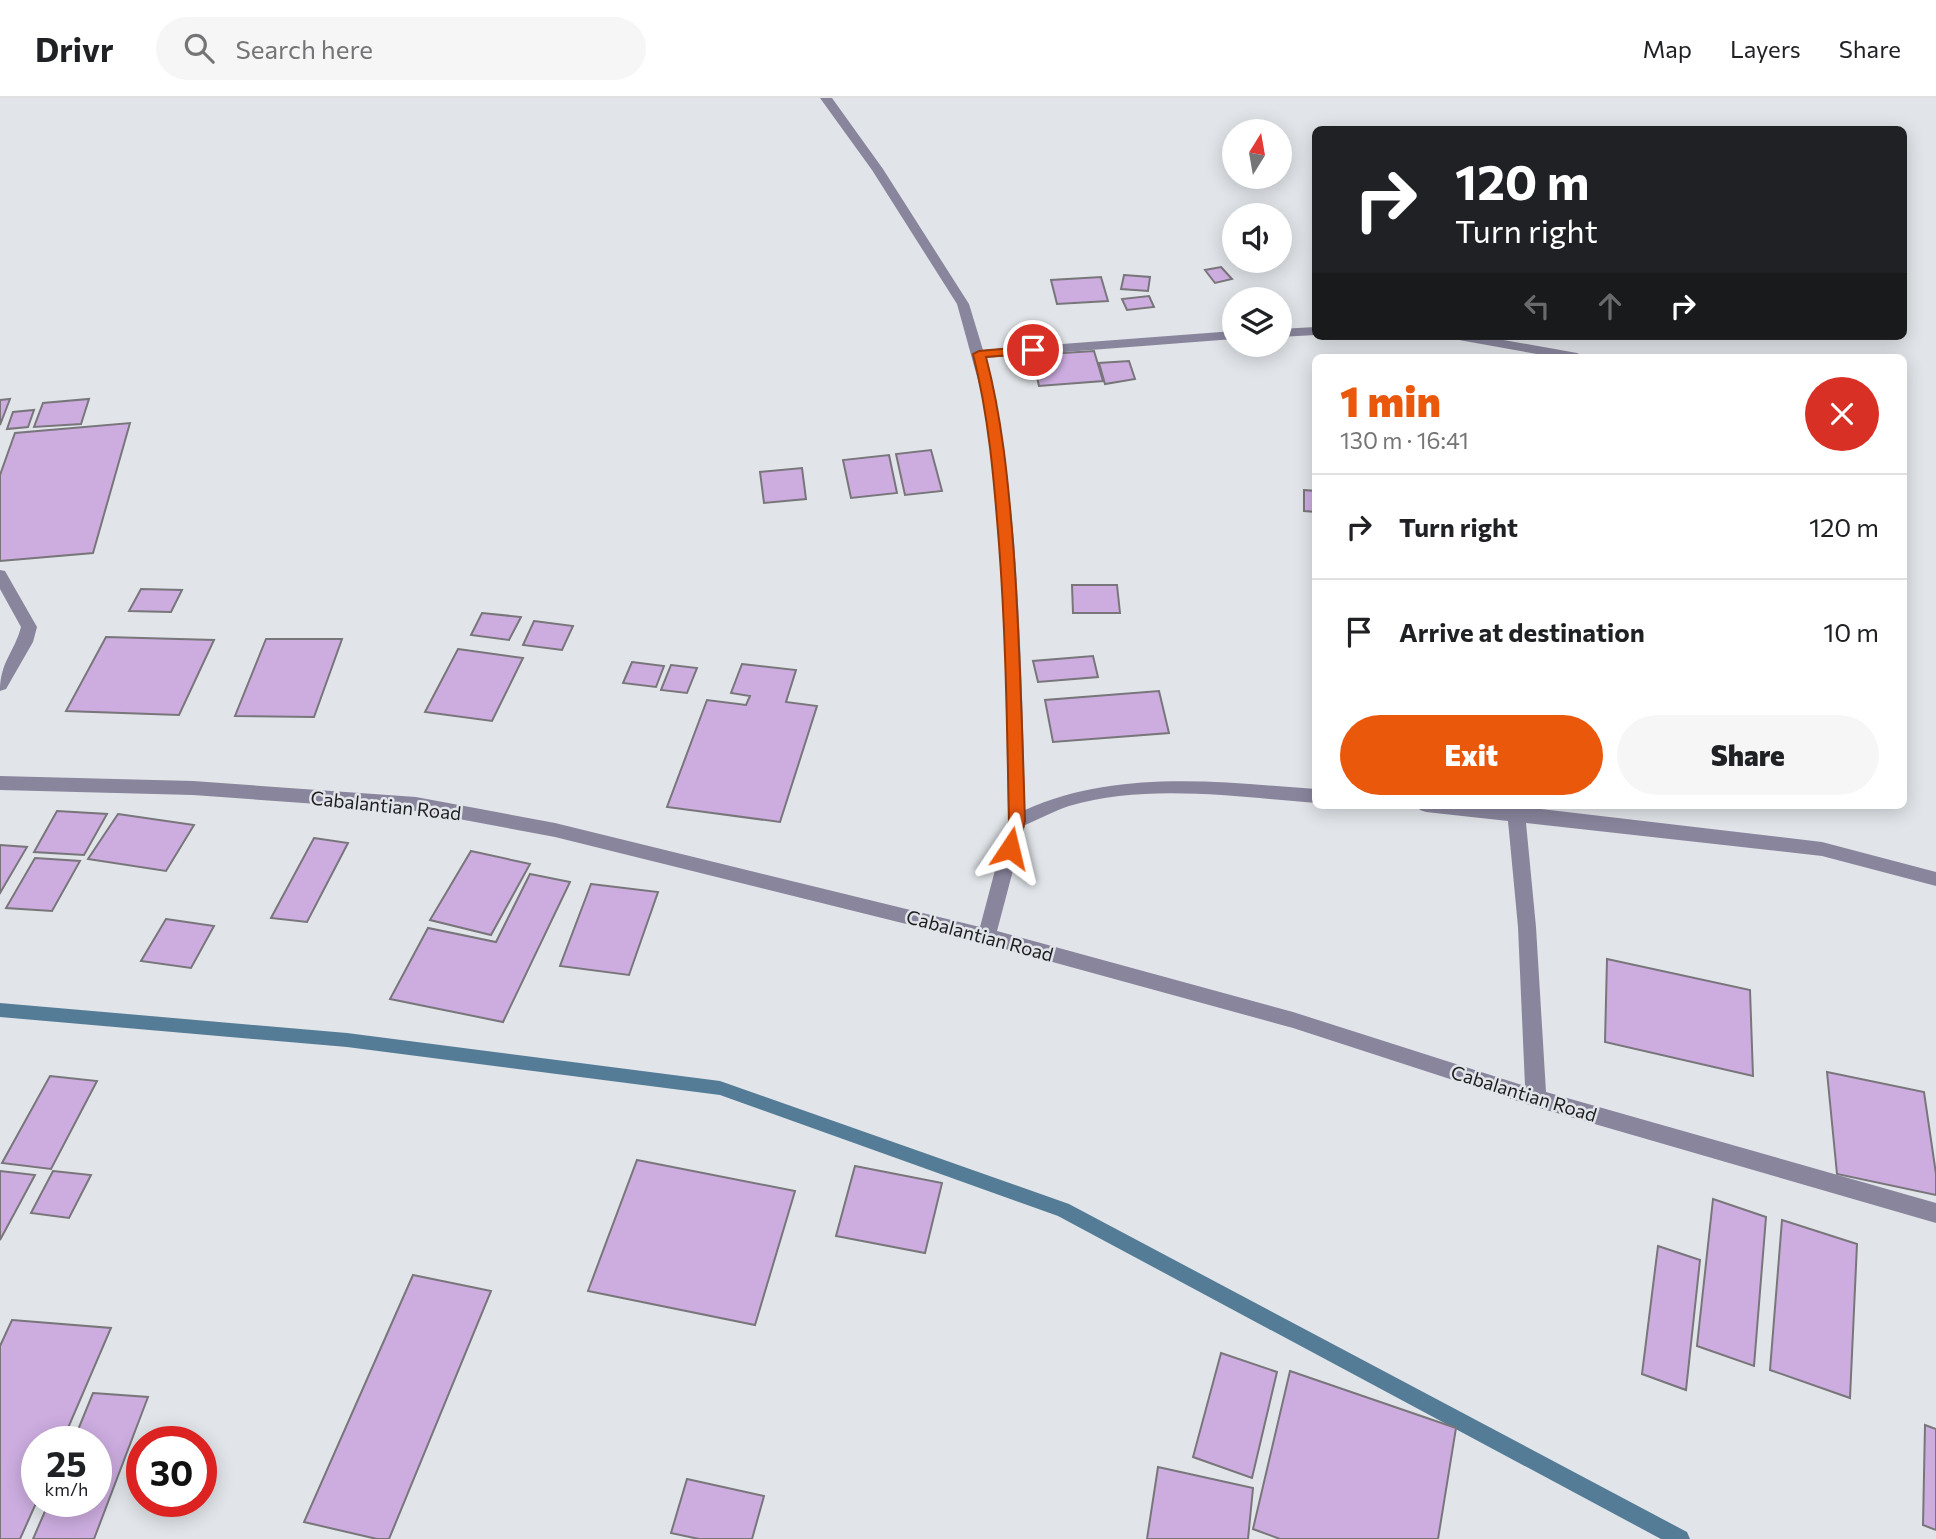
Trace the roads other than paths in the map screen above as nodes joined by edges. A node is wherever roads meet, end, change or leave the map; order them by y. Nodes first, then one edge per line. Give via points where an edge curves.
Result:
1 (825, 98) edge
2 (1312, 331) edge
3 (1292, 332) edge
4 (1222, 336) edge
5 (1481, 340) edge
6 (979, 354) junction
7 (1560, 354) edge
8 (0, 575) edge
9 (0, 685) edge
10 (0, 783) edge
11 (1312, 796) edge
12 (1471, 809) edge
13 (1516, 813) junction
14 (1017, 821) junction
15 (1936, 879) edge
16 (987, 936) junction
17 (1536, 1098) junction
18 (1936, 1213) edge

1 - 6 street via 939,264 963,304
2 - 3 street
4 - 6 street
5 - 7 street
6 - 14 street via 991,402 1003,503 1013,631
8 - 9 street via 29,627
10 - 16 street, Cabalantian Road via 193,788 416,804 568,833
11 - 14 street via 1219,789 1105,792 1070,799
12 - 13 street
13 - 15 street via 1822,849
13 - 17 street
14 - 16 street
16 - 17 street, Cabalantian Road via 1293,1020
17 - 18 street, Cabalantian Road

